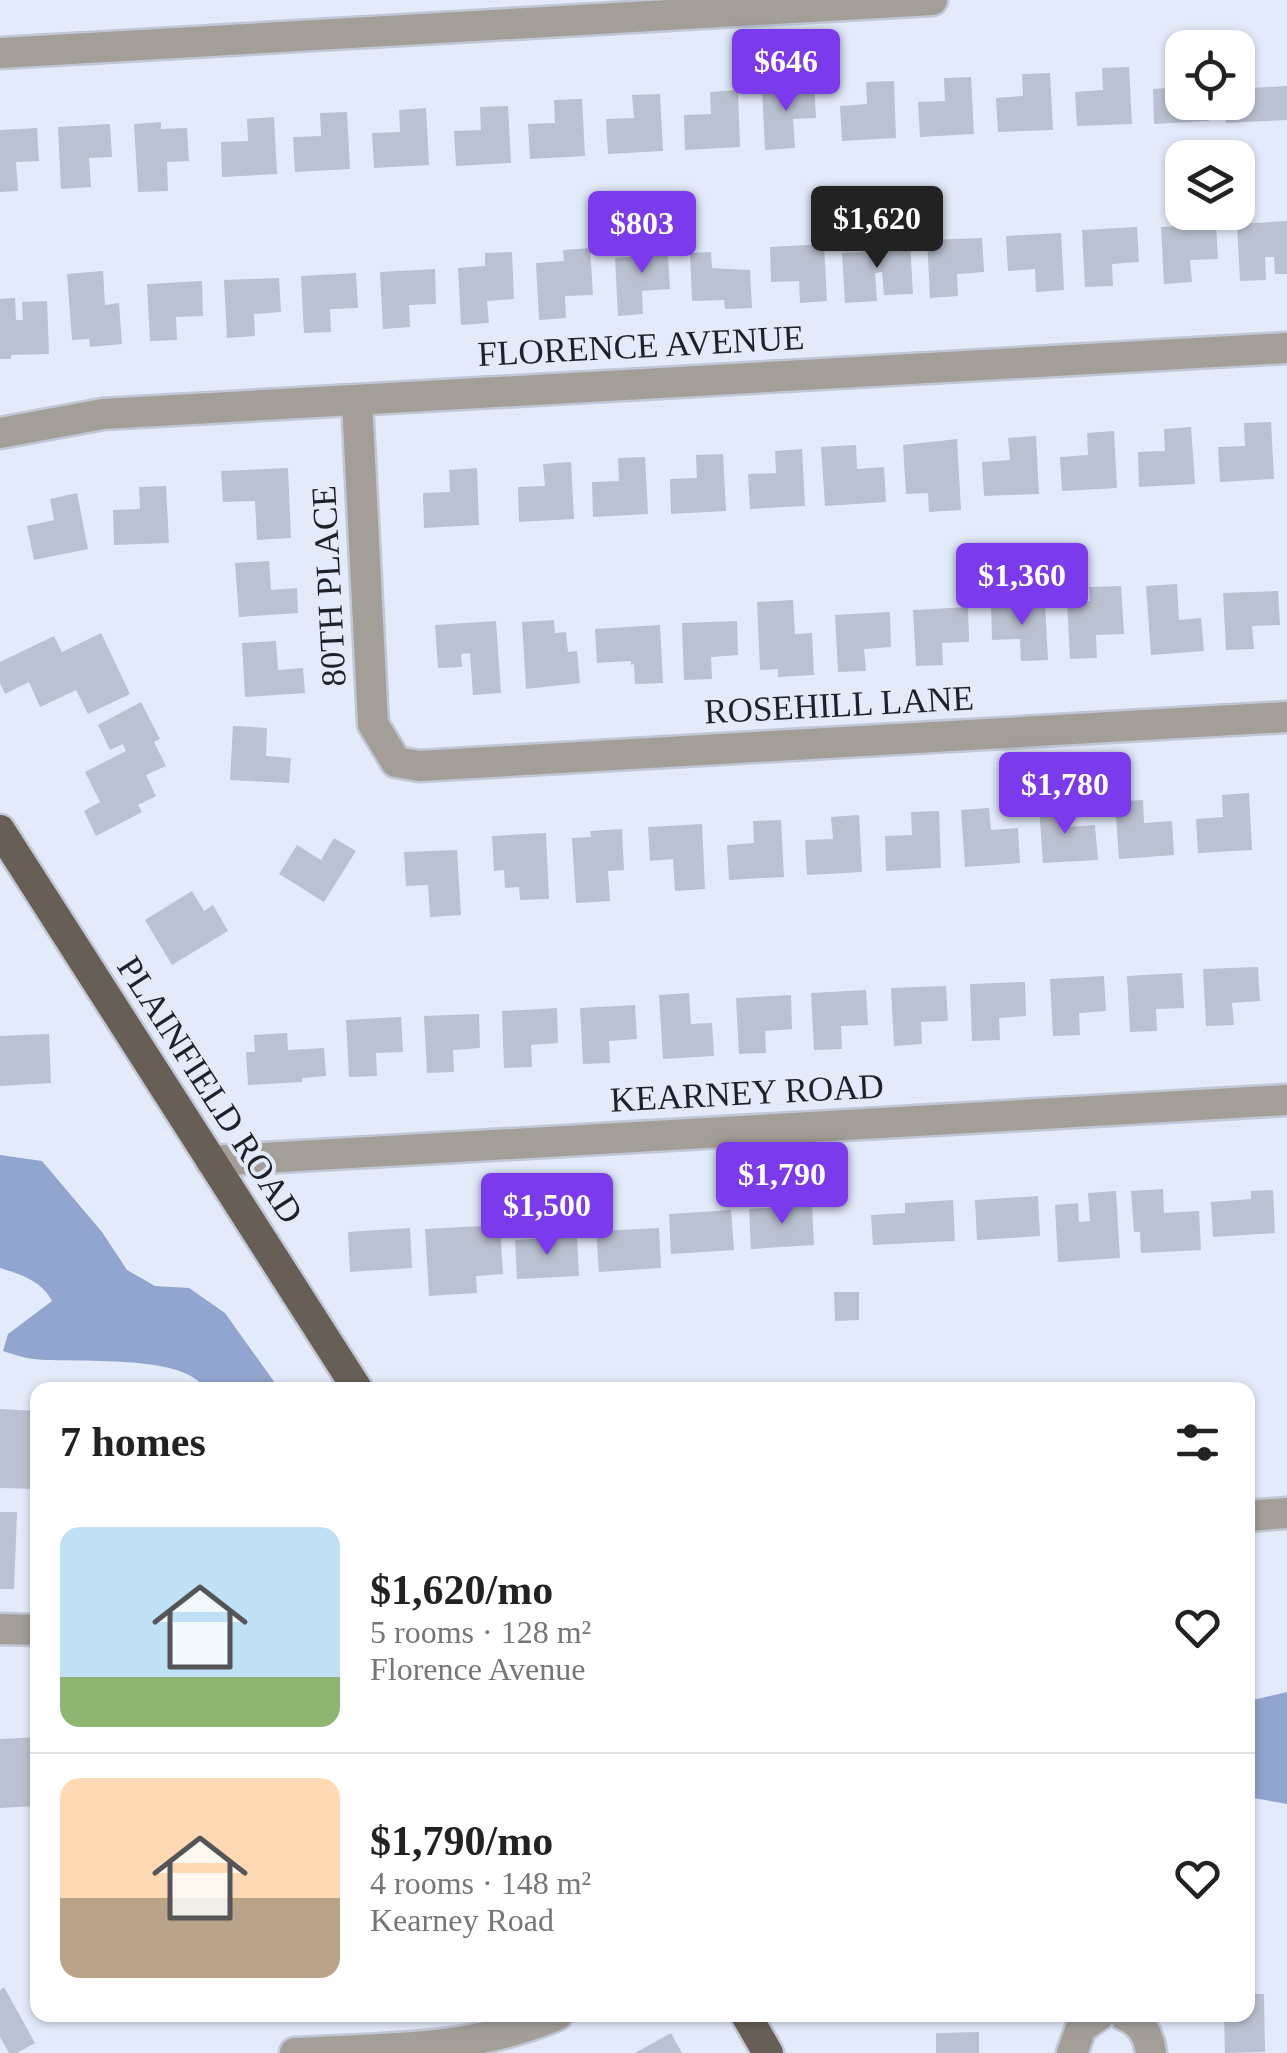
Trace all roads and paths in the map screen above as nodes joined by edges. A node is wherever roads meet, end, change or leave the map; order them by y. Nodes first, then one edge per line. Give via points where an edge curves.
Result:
1 (932, 0) edge
2 (0, 53) edge
3 (1287, 348) edge
4 (358, 400) junction
5 (0, 433) edge
6 (1287, 717) edge
7 (396, 762) joint
8 (0, 830) edge
9 (1287, 1100) edge
10 (210, 1162) junction
11 (353, 1382) edge
12 (1287, 1513) edge
13 (1255, 1515) edge
14 (0, 1629) edge
15 (30, 1630) edge
16 (538, 2022) edge
17 (750, 2022) edge
18 (1089, 2022) edge
19 (1135, 2022) edge
20 (295, 2053) edge
21 (768, 2053) edge
22 (1072, 2053) edge
23 (1151, 2053) edge

1 - 2 street
3 - 4 street, FLORENCE AVENUE
4 - 5 street, FLORENCE AVENUE via 104,414
4 - 7 street, 80TH PLACE via 373,724
6 - 7 street, ROSEHILL LANE via 418,766
8 - 10 main road, PLAINFIELD ROAD
9 - 10 street, KEARNEY ROAD
10 - 11 main road, PLAINFIELD ROAD
12 - 13 street
14 - 15 street
16 - 20 street via 454,2043
17 - 21 main road
18 - 22 street
19 - 23 street via 1148,2036

